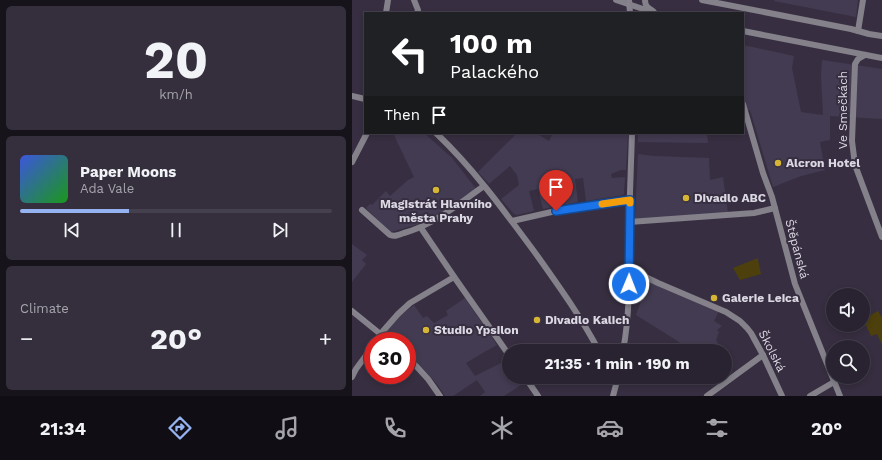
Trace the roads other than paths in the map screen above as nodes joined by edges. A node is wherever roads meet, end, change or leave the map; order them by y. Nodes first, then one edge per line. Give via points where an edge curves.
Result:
1 (388, 0) edge
2 (414, 0) edge
3 (616, 0) edge
4 (646, 0) edge
5 (702, 0) edge
6 (863, 0) edge
7 (629, 2) edge
8 (386, 12) edge
9 (418, 12) edge
10 (630, 12) edge
11 (653, 12) edge
12 (653, 12) edge
13 (744, 31) edge
14 (858, 31) junction
15 (882, 36) edge
16 (865, 55) junction
17 (882, 58) edge
18 (352, 96) edge
19 (364, 99) edge
20 (744, 107) edge
21 (366, 134) edge
22 (437, 134) edge
23 (632, 134) edge
24 (352, 162) edge
25 (484, 186) junction
26 (630, 200) junction
27 (775, 208) junction
28 (362, 210) dead end
29 (512, 221) junction
30 (629, 222) junction
31 (421, 228) junction
32 (882, 238) edge
33 (629, 269) junction
34 (454, 277) junction
35 (352, 311) edge
36 (378, 332) edge
37 (383, 332) edge
38 (595, 344) edge
39 (625, 344) edge
40 (502, 345) edge
41 (763, 355) junction
42 (364, 358) edge
43 (826, 362) edge
44 (416, 366) edge
45 (352, 377) edge
46 (530, 384) edge
47 (617, 384) edge
48 (831, 384) edge
49 (835, 384) edge
50 (440, 396) edge
51 (538, 396) edge
52 (614, 396) edge
53 (707, 396) edge
54 (782, 396) edge
55 (810, 396) edge
56 (840, 396) edge

1 - 8 street
2 - 9 street
3 - 7 street
4 - 12 street via 648,9
5 - 14 street
6 - 14 street
7 - 10 street
7 - 11 street
13 - 16 street
14 - 15 street
16 - 17 street
16 - 32 street, Ve Smečkách via 855,64 852,141 855,165
18 - 19 street
20 - 27 street, Štěpánská
21 - 24 street
22 - 25 street
23 - 26 street
25 - 29 street
25 - 31 street
26 - 29 street via 556,211
26 - 30 street
27 - 30 street via 754,213
27 - 43 street, Štěpánská via 795,284
28 - 31 street via 390,235 395,236
29 - 38 street via 570,302
30 - 33 street
31 - 34 street
33 - 39 street
33 - 41 street, Školská via 736,318 749,330
34 - 37 street via 414,300
34 - 40 street
35 - 36 street
41 - 53 street
41 - 54 street, Školská
42 - 45 street
44 - 50 street
46 - 51 street
47 - 52 street
48 - 55 street
49 - 56 street, Štěpánská

